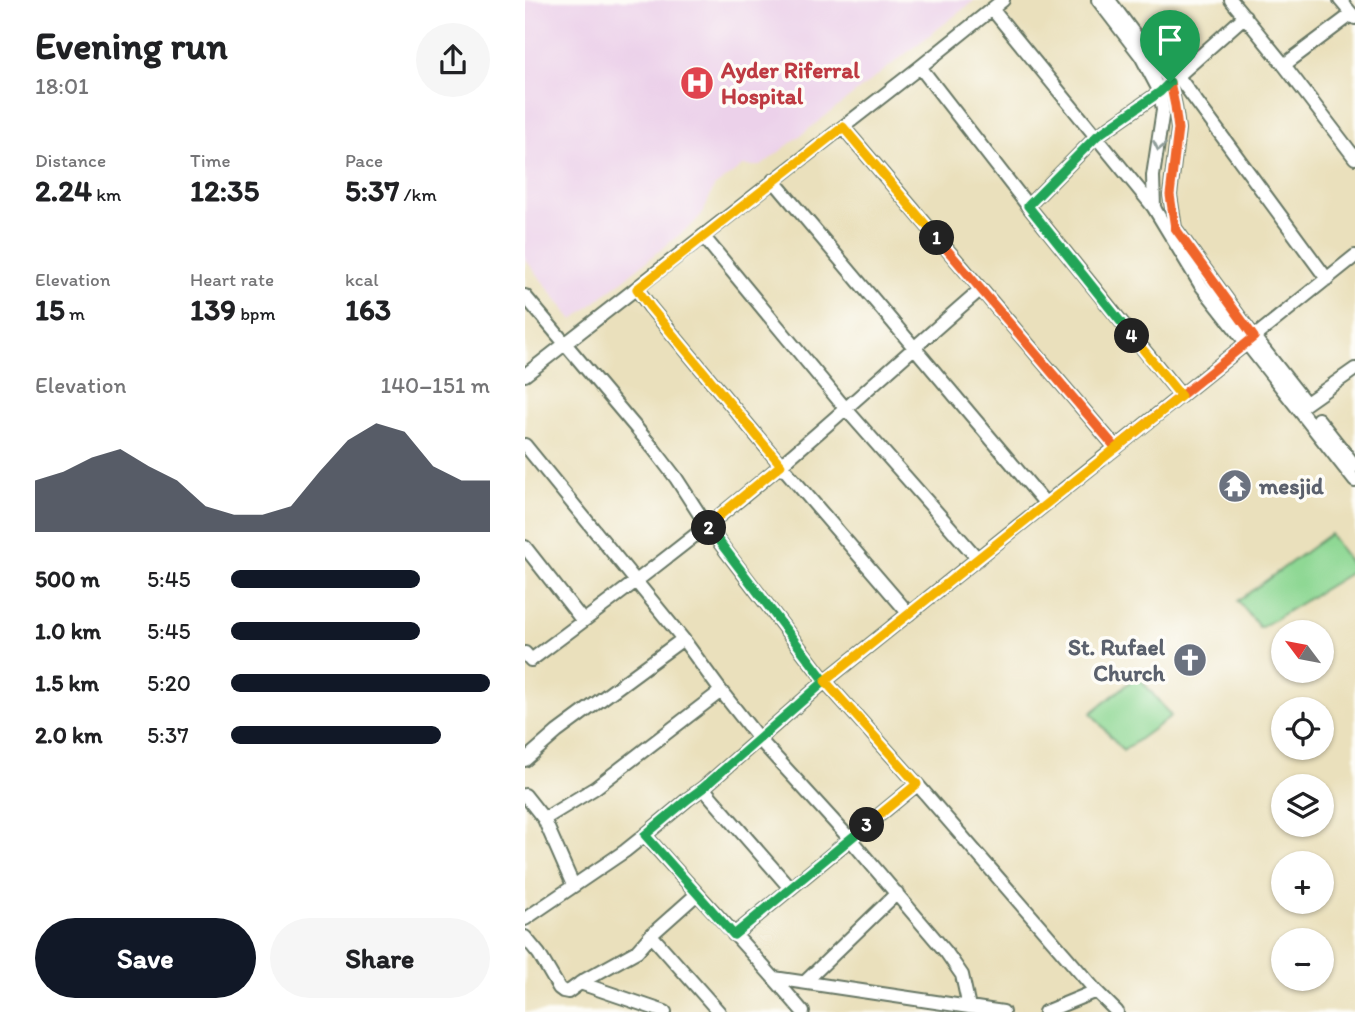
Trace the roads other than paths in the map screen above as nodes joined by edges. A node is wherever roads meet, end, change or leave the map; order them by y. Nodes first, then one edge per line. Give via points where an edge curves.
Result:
1 (1003, 0) edge
2 (1098, 0) edge
3 (1109, 0) edge
4 (1231, 0) edge
5 (1340, 0) edge
6 (992, 9) junction
7 (1245, 16) junction
8 (1353, 16) edge
9 (1284, 65) junction
10 (920, 67) junction
11 (1174, 79) junction
12 (1160, 92) junction
13 (843, 127) junction
14 (1097, 136) junction
15 (1355, 158) edge
16 (773, 180) junction
17 (1028, 206) junction
18 (1154, 208) junction
19 (1175, 228) junction
20 (703, 236) junction
21 (1355, 256) edge
22 (1327, 279) junction
23 (637, 289) junction
24 (981, 289) junction
25 (525, 296) edge
26 (1250, 340) junction
27 (566, 343) junction
28 (913, 347) junction
29 (1355, 369) edge
30 (525, 375) edge
31 (1181, 396) junction
32 (1302, 406) junction
33 (845, 408) junction
34 (525, 445) edge
35 (1116, 448) junction
36 (1350, 459) edge
37 (781, 465) junction
38 (1355, 481) edge
39 (1046, 504) junction
40 (707, 526) junction
41 (525, 547) edge
42 (978, 559) junction
43 (636, 582) junction
44 (909, 614) junction
45 (583, 621) junction
46 (683, 639) junction
47 (525, 653) edge
48 (825, 681) junction
49 (720, 691) junction
50 (759, 739) junction
51 (525, 760) edge
52 (917, 784) junction
53 (703, 788) junction
54 (525, 795) edge
55 (544, 819) junction
56 (645, 835) junction
57 (850, 839) junction
58 (573, 885) junction
59 (790, 888) junction
60 (897, 893) junction
61 (697, 894) junction
62 (525, 919) edge
63 (651, 935) junction
64 (734, 935) junction
65 (525, 937) edge
66 (774, 978) junction
67 (805, 982) junction
68 (580, 984) junction
69 (1096, 991) junction
70 (969, 1007) junction
71 (665, 1012) edge
72 (719, 1012) edge
73 (803, 1012) edge
74 (1003, 1012) edge
75 (1045, 1012) edge
76 (1117, 1012) edge

1 - 6 street
2 - 12 street via 1140,56
3 - 11 street
4 - 7 street
5 - 8 street
6 - 10 street
6 - 14 street
7 - 9 street
7 - 11 street
8 - 9 street
9 - 15 street
10 - 13 street
10 - 17 street
11 - 12 street
11 - 19 street via 1178,129 1170,195
11 - 22 street
12 - 14 street
12 -> 18 street via 1163,110 1153,176
13 - 16 street
13 - 24 street
14 - 17 street
14 - 18 street
16 - 20 street
16 - 28 street
17 - 31 street
18 - 19 street
18 - 26 street via 1200,284
19 - 26 street
20 - 23 street
20 - 33 street
21 - 22 street
22 - 26 street
23 - 27 street
23 - 37 street
24 - 28 street
24 - 35 street
25 - 27 street
26 - 31 street
26 - 32 street
27 - 30 street
27 - 40 street via 653,448
28 - 33 street
28 - 39 street
29 - 32 street
31 - 35 street
32 - 36 street
33 - 37 street
33 - 42 street
34 - 43 street
35 - 39 street
36 - 38 street
37 - 40 street
37 - 44 street
39 - 42 street
40 - 43 street
40 - 48 street
41 - 45 street
42 - 44 street
43 - 45 street
43 - 46 street
44 - 48 street
45 - 47 street via 531,660
46 - 49 street
46 - 51 street
48 - 50 street
48 - 52 street
49 - 50 street
49 - 55 street via 595,788
50 - 53 street
50 - 57 street
52 - 57 street
52 - 69 street
53 - 56 street
53 - 59 street
54 - 55 street
55 - 58 street
56 - 58 street
56 - 61 street
57 - 59 street
57 - 60 street
58 - 62 street
59 - 64 street
60 - 67 street
60 - 70 street via 962,975
61 - 63 street
61 - 64 street
63 - 68 street via 637,951
63 - 72 street
64 - 66 street
65 - 68 street via 559,988 568,992
66 - 67 street
66 - 73 street
67 - 70 street
68 - 71 street
69 - 75 street
69 - 76 street
70 - 74 street

